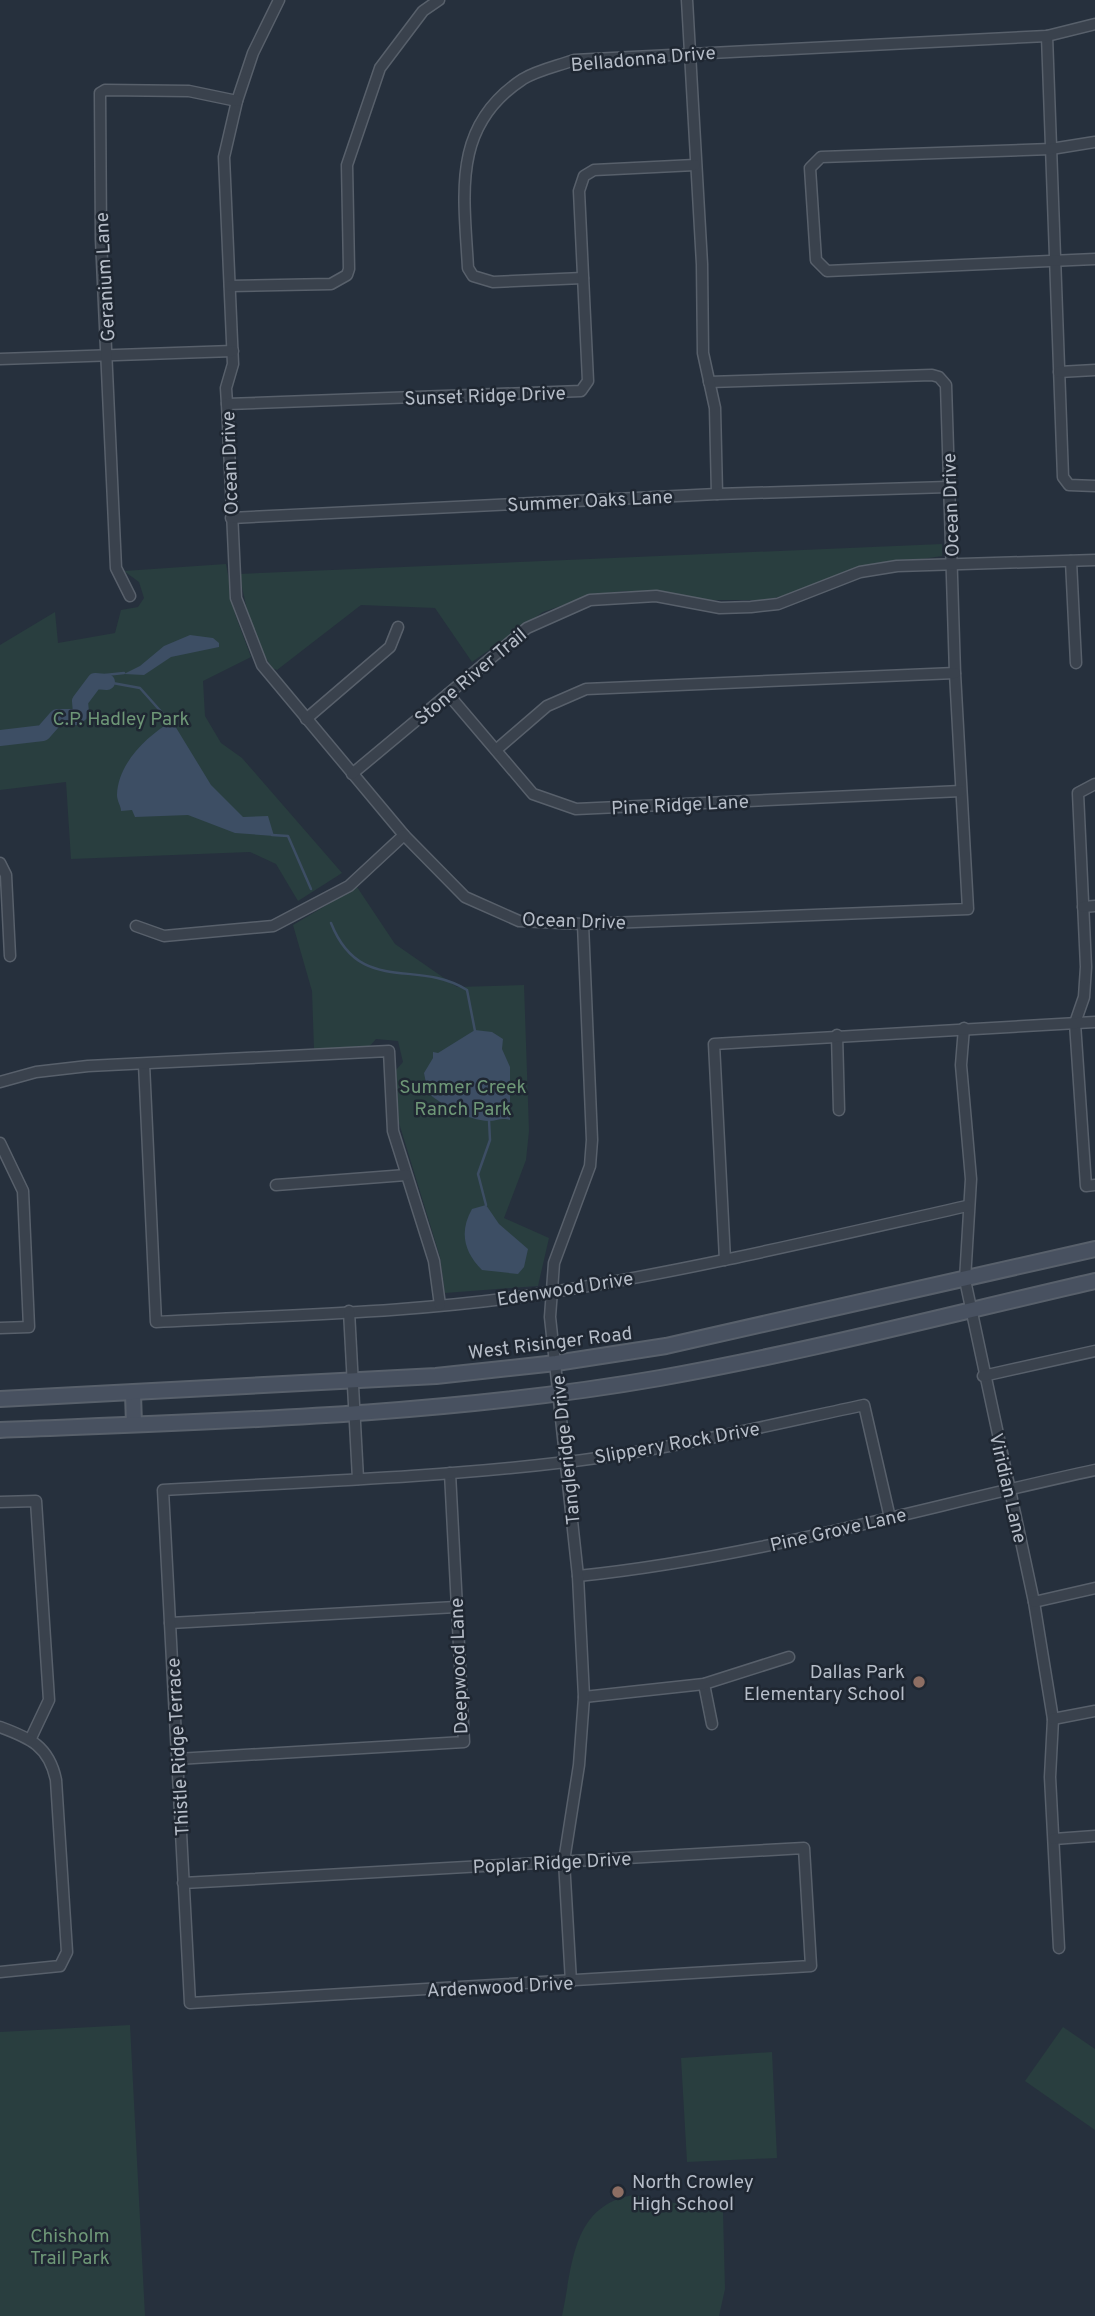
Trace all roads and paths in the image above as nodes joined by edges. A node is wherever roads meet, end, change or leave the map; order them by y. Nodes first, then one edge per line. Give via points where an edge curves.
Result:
1 (279, 0) edge
2 (439, 0) edge
3 (687, 0) edge
4 (1095, 24) edge
5 (1047, 36) junction
6 (690, 53) junction
7 (237, 101) junction
8 (1095, 142) edge
9 (1051, 149) junction
10 (695, 165) junction
11 (1095, 259) edge
12 (1055, 261) junction
13 (583, 278) junction
14 (230, 286) junction
15 (233, 351) junction
16 (108, 355) junction
17 (0, 359) edge
18 (1095, 370) edge
19 (1059, 372) junction
20 (709, 382) junction
21 (226, 404) junction
22 (1095, 486) edge
23 (948, 487) junction
24 (717, 494) junction
25 (231, 518) junction
26 (1095, 560) edge
27 (1071, 561) junction
28 (952, 564) junction
29 (130, 596) dead end
30 (398, 627) dead end
31 (1076, 663) dead end
32 (955, 673) junction
33 (448, 694) junction
34 (306, 719) junction
35 (496, 750) junction
36 (352, 775) junction
37 (1095, 784) edge
38 (961, 791) junction
39 (404, 835) junction
40 (0, 863) edge
41 (1095, 906) edge
42 (1083, 907) junction
43 (583, 924) junction
44 (136, 926) dead end
45 (10, 956) dead end
46 (1095, 1022) edge
47 (1075, 1023) junction
48 (964, 1028) junction
49 (837, 1035) junction
50 (144, 1064) junction
51 (0, 1082) edge
52 (839, 1110) dead end
53 (0, 1143) edge
54 (406, 1175) junction
55 (276, 1185) dead end
56 (1091, 1185) edge
57 (967, 1206) junction
58 (1095, 1249) edge
59 (725, 1260) junction
60 (965, 1280) junction
61 (1095, 1281) edge
62 (551, 1293) junction
63 (440, 1305) junction
64 (970, 1310) junction
65 (349, 1311) junction
66 (0, 1328) edge
67 (1095, 1351) edge
68 (556, 1363) junction
69 (984, 1376) junction
70 (352, 1380) junction
71 (560, 1392) junction
72 (133, 1394) junction
73 (0, 1399) edge
74 (354, 1411) junction
75 (134, 1424) junction
76 (0, 1430) edge
77 (567, 1462) junction
78 (1095, 1470) edge
79 (450, 1473) junction
80 (358, 1479) junction
81 (1009, 1488) junction
82 (163, 1490) joint
83 (0, 1502) edge
84 (890, 1518) junction
85 (578, 1576) junction
86 (1095, 1588) edge
87 (1034, 1602) junction
88 (456, 1607) junction
89 (170, 1623) junction
90 (789, 1657) dead end
91 (705, 1684) junction
92 (584, 1697) junction
93 (1095, 1711) edge
94 (1053, 1719) junction
95 (712, 1724) dead end
96 (0, 1727) edge
97 (31, 1738) junction
98 (177, 1759) junction
99 (1095, 1836) edge
100 (1054, 1839) junction
101 (564, 1861) junction
102 (183, 1883) junction
103 (1059, 1948) dead end
104 (811, 1966) joint
105 (0, 1972) edge
106 (571, 1982) junction
107 (190, 2003) joint

1 - 7 street, Ocean Drive via 253,53
2 - 14 street via 424,11 380,68 347,165 347,275 331,284
3 - 6 street
4 - 5 street, Belladonna Drive
5 - 6 street, Belladonna Drive
5 - 9 street
6 - 10 street
6 - 13 street, Belladonna Drive via 574,61 526,77 496,100 471,138 463,181 472,276 493,282
7 - 14 street, Ocean Drive via 225,158
7 - 16 street, Geranium Lane via 189,91 100,93
8 - 9 street
9 - 12 street
9 - 12 street via 821,157 810,168 816,260 827,271
10 - 13 street, Sunset Ridge Drive via 594,170 584,176 579,191
10 - 20 street via 703,353
11 - 12 street
12 - 19 street
13 - 21 street, Sunset Ridge Drive via 588,381 581,391
14 - 15 street, Ocean Drive
15 - 16 street
15 - 21 street, Ocean Drive
16 - 17 street
16 - 29 street, Geranium Lane via 116,568
18 - 19 street
19 - 22 street via 1063,477 1069,485
20 - 23 street, Ocean Drive via 939,377 946,385
20 - 24 street via 715,408
21 - 25 street, Ocean Drive
23 - 24 street, Summer Oaks Lane
23 - 28 street, Ocean Drive
24 - 25 street, Summer Oaks Lane
25 - 34 street, Ocean Drive via 236,598 247,632 262,665
26 - 27 street, Stone River Trail
27 - 28 street, Stone River Trail
27 - 31 street
28 - 32 street, Ocean Drive
28 - 33 street, Stone River Trail via 860,572 778,604 751,607 719,608 656,596 590,600 527,628
30 - 34 street via 390,647
32 - 35 street via 586,689 547,706
32 - 38 street, Ocean Drive
33 - 35 street, Pine Ridge Lane
33 - 36 street, Stone River Trail
34 - 36 street, Ocean Drive
35 - 38 street, Pine Ridge Lane via 533,794 576,809
36 - 39 street, Ocean Drive
37 - 42 street via 1078,793
38 - 43 street, Ocean Drive via 968,909
39 - 43 street, Ocean Drive via 465,897 519,921
39 - 44 street via 349,886 272,926 164,936
40 - 45 street via 6,875
41 - 42 street
42 - 47 street via 1086,985
43 - 62 street, Tangleridge Drive via 590,1166 554,1263
46 - 47 street
47 - 48 street
47 - 56 street
48 - 49 street
48 - 57 street, Viridian Lane via 961,1065 971,1179
49 - 52 street
49 - 59 street via 715,1044
50 - 51 street via 36,1072
50 - 54 street via 389,1051 393,1131
50 - 65 street, Edenwood Drive via 156,1322
53 - 66 street via 23,1191 29,1327
54 - 55 street
54 - 63 street via 434,1261
57 - 59 street, Edenwood Drive
57 - 60 street, Viridian Lane
58 - 60 main road, West Risinger Road
59 - 62 street, Edenwood Drive
60 - 64 street, Viridian Lane
60 - 68 main road, West Risinger Road via 666,1346
61 - 64 main road
62 - 63 street, Edenwood Drive
62 - 68 street, Tangleridge Drive
63 - 65 street, Edenwood Drive
64 - 69 street, Viridian Lane
64 - 71 main road via 660,1378
65 - 70 street
67 - 69 street
68 - 70 main road, West Risinger Road
68 - 71 street, Tangleridge Drive
69 - 81 street, Viridian Lane
70 - 72 main road, West Risinger Road
70 - 74 street
71 - 74 main road
71 - 77 street, Tangleridge Drive
72 - 73 main road, West Risinger Road
72 - 75 main road
74 - 75 main road
74 - 80 street
75 - 76 main road
77 - 79 street, Slippery Rock Drive
77 - 84 street, Slippery Rock Drive via 671,1446 864,1405
77 - 85 street, Tangleridge Drive
78 - 81 street, Pine Grove Lane
79 - 80 street, Slippery Rock Drive
79 - 88 street, Deepwood Lane
80 - 82 street, Slippery Rock Drive
81 - 84 street, Pine Grove Lane
81 - 87 street, Viridian Lane
82 - 89 street, Thistle Ridge Terrace
83 - 97 street via 36,1501 49,1700
84 - 85 street, Pine Grove Lane via 650,1567
85 - 92 street, Tangleridge Drive
86 - 87 street
87 - 94 street, Viridian Lane
88 - 89 street
88 - 98 street, Deepwood Lane via 464,1742
89 - 98 street, Thistle Ridge Terrace
90 - 91 street
91 - 92 street
91 - 95 street
92 - 101 street, Tangleridge Drive
93 - 94 street
94 - 100 street, Viridian Lane
96 - 97 street
97 - 105 street via 52,1762 56,1780 67,1952 60,1966
98 - 102 street, Thistle Ridge Terrace
99 - 100 street
100 - 103 street, Viridian Lane
101 - 102 street, Poplar Ridge Drive
101 - 104 street, Poplar Ridge Drive via 804,1848
101 - 106 street, Tangleridge Drive
102 - 107 street, Thistle Ridge Terrace
104 - 106 street, Ardenwood Drive
106 - 107 street, Ardenwood Drive

